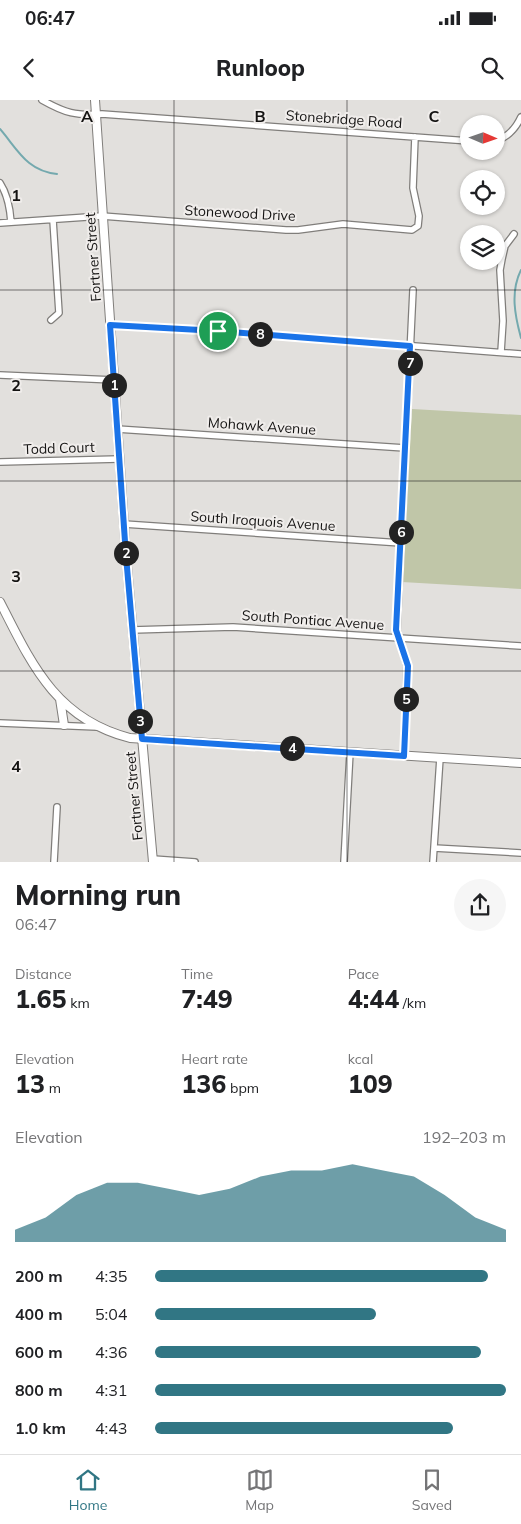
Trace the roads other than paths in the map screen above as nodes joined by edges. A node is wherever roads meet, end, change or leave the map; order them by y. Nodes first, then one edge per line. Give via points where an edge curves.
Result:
1 (42, 100) edge
2 (95, 100) edge
3 (96, 115) junction
4 (521, 117) edge
5 (505, 136) edge
6 (415, 137) junction
7 (460, 140) edge
8 (0, 183) edge
9 (102, 216) junction
10 (53, 220) junction
11 (11, 222) junction
12 (0, 223) edge
13 (514, 234) dead end
14 (413, 290) dead end
15 (51, 320) dead end
16 (110, 325) junction
17 (410, 346) junction
18 (501, 352) junction
19 (520, 354) edge
20 (0, 375) edge
21 (114, 380) junction
22 (117, 428) junction
23 (405, 448) junction
24 (119, 458) junction
25 (0, 462) edge
26 (124, 524) junction
27 (401, 543) junction
28 (0, 602) edge
29 (132, 630) junction
30 (398, 638) junction
31 (521, 646) edge
32 (60, 699) junction
33 (0, 723) edge
34 (64, 725) junction
35 (97, 727) junction
36 (142, 739) junction
37 (350, 752) junction
38 (404, 756) junction
39 (440, 758) junction
40 (521, 763) edge
41 (57, 807) dead end
42 (434, 848) junction
43 (521, 853) edge
44 (153, 860) edge
45 (54, 862) edge
46 (195, 862) edge
47 (344, 862) edge
48 (433, 862) edge

1 - 3 street, Stonebridge Road via 67,113
2 - 3 street, Fortner Street
3 - 6 street, Stonebridge Road
3 - 9 street, Fortner Street
4 - 5 street
6 - 7 street, Stonebridge Road
6 - 9 street, Stonewood Drive via 413,188 419,216 418,224 412,230 343,224 286,230
8 - 11 street via 7,196
9 - 10 street, Stonewood Drive
9 - 16 street, Fortner Street
10 - 11 street, Stonewood Drive
10 - 15 street via 59,313
11 - 12 street, Stonewood Drive
13 - 18 street via 505,246 500,270
14 - 17 street
16 - 17 street
16 - 21 street, Fortner Street
17 - 18 street
17 - 23 street
18 - 19 street
20 - 21 street
21 - 22 street, Fortner Street
22 - 23 street, Mohawk Avenue
22 - 24 street, Fortner Street
23 - 27 street
24 - 25 street, Todd Court
24 - 26 street, Fortner Street
26 - 27 street, South Iroquois Avenue
26 - 29 street, Fortner Street
27 - 30 street
28 - 32 street via 36,670
29 - 30 street, South Pontiac Avenue via 233,627
29 - 36 street, Fortner Street
30 - 31 street, South Pontiac Avenue
30 - 38 street via 408,666
32 - 34 street
32 - 35 street
33 - 34 street
34 - 35 street
35 - 36 street
36 - 37 street
36 - 44 street, Fortner Street
37 - 38 street
37 - 47 street
38 - 39 street
39 - 40 street
39 - 42 street
41 - 45 street
42 - 43 street
42 - 48 street
44 - 46 street

